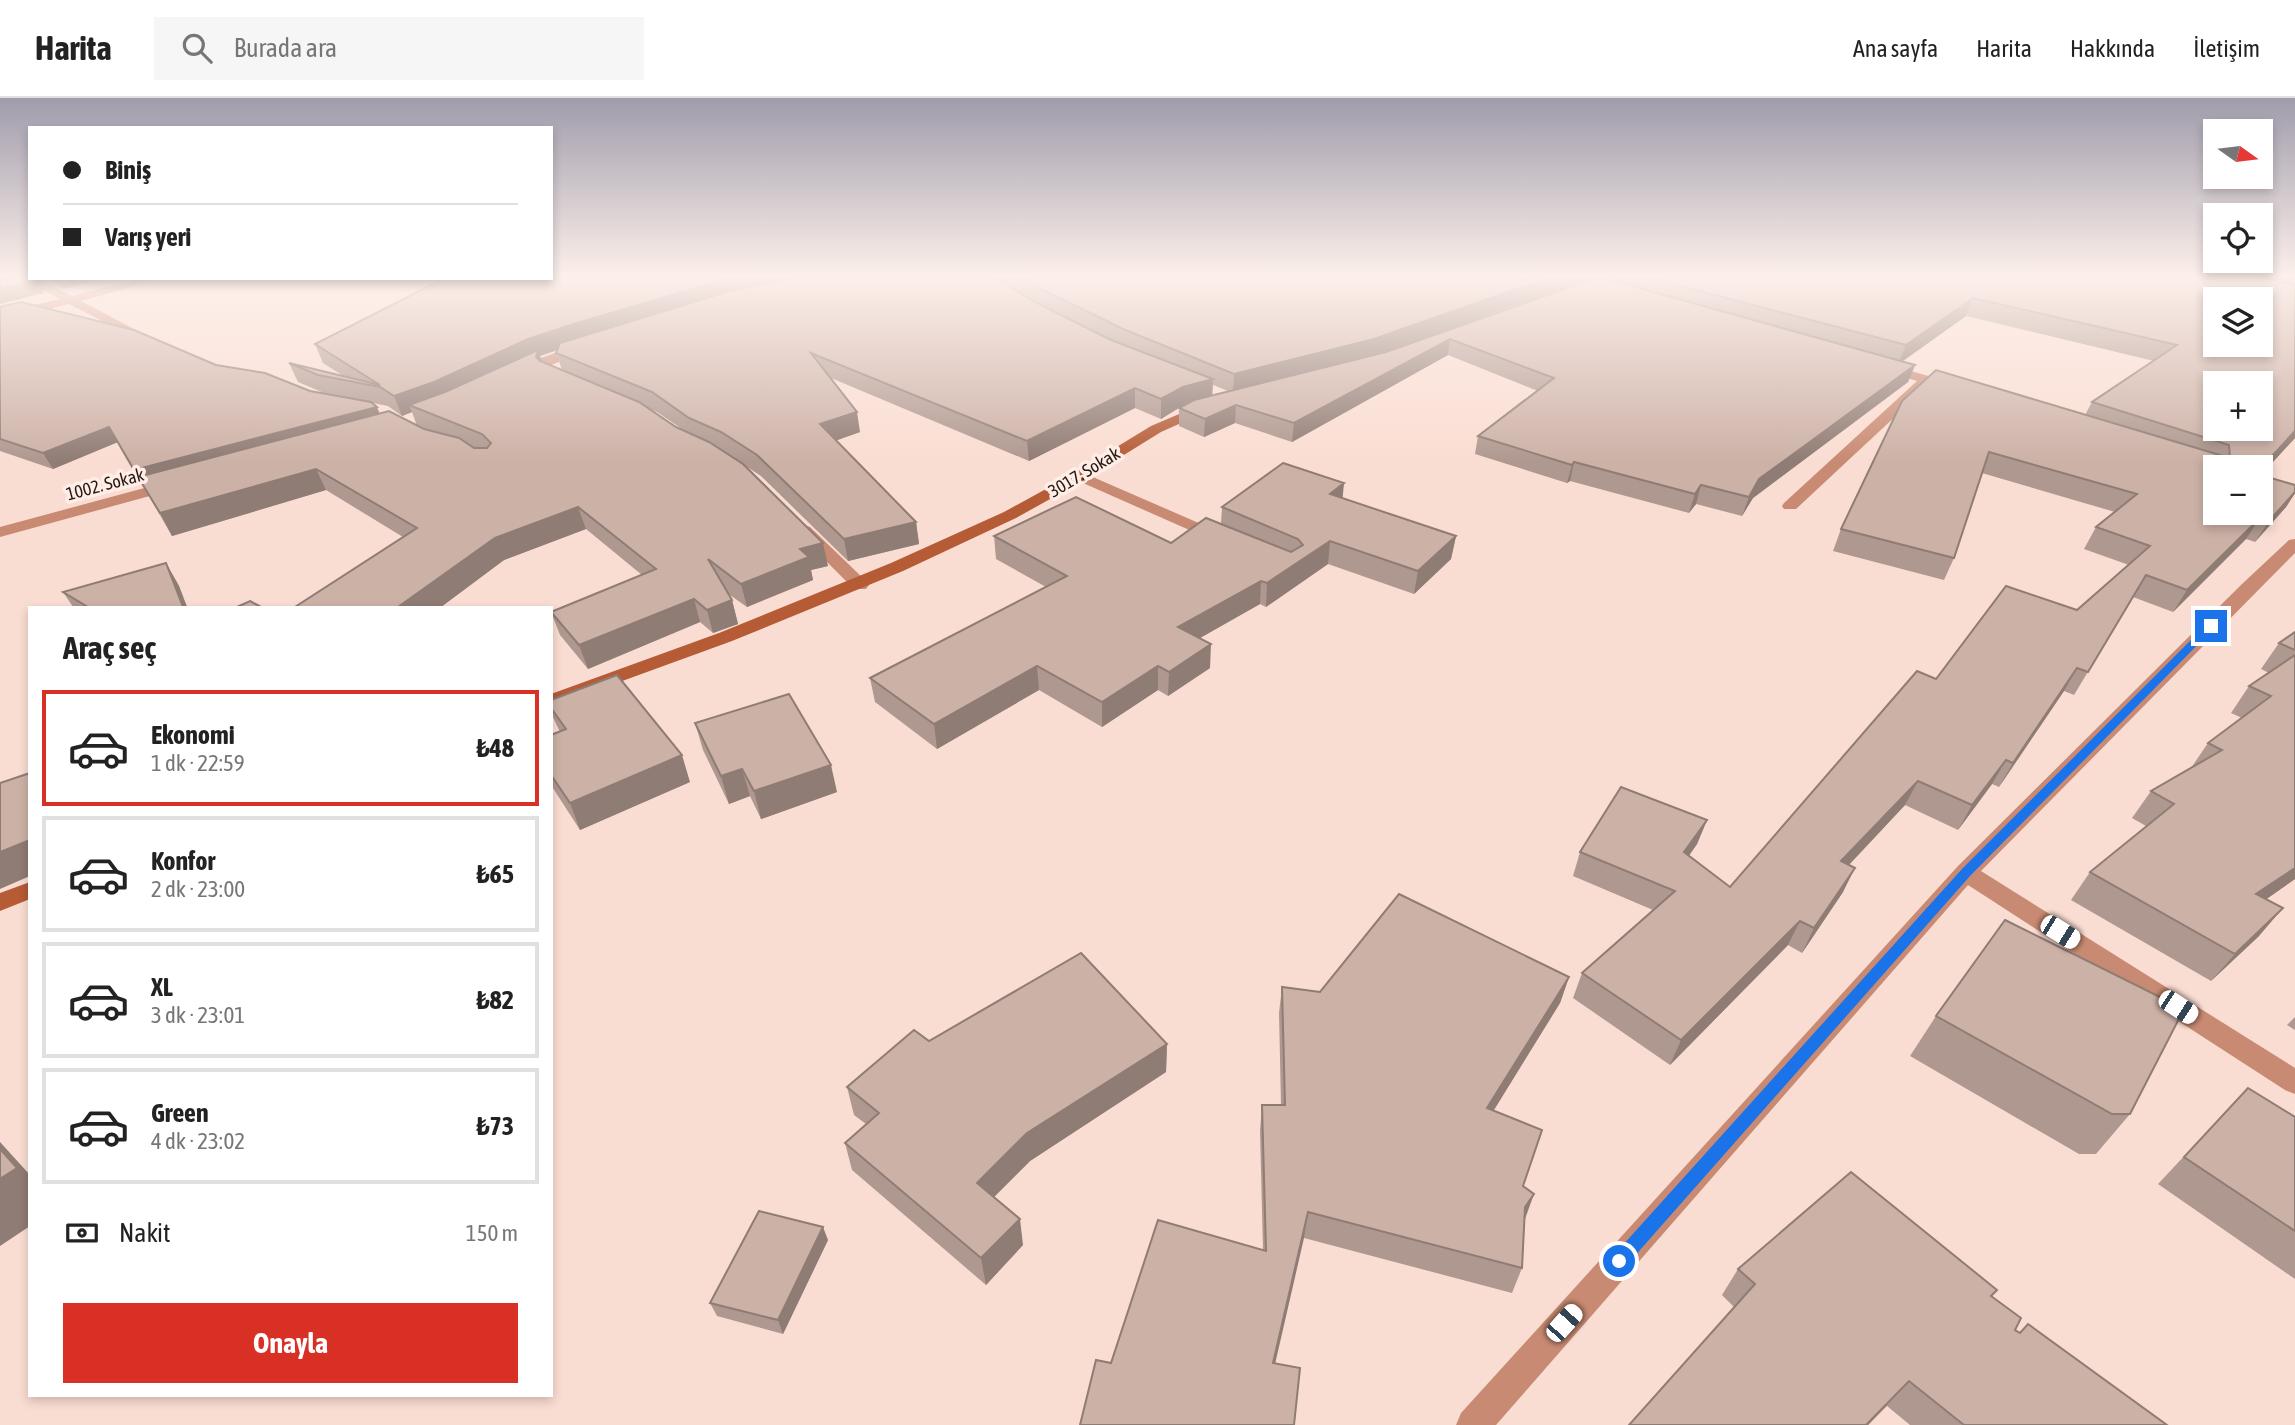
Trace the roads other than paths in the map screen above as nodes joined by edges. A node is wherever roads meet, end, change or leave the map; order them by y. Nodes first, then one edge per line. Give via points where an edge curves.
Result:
1 (147, 338) edge
2 (599, 343) edge
3 (158, 344) edge
4 (559, 356) junction
5 (1874, 364) edge
6 (552, 375) edge
7 (1927, 379) junction
8 (506, 380) edge
9 (1966, 392) edge
10 (1222, 403) edge
11 (1079, 477) junction
12 (188, 481) edge
13 (1790, 506) dead end
14 (793, 519) edge
15 (0, 532) edge
16 (1240, 547) edge
17 (2291, 554) edge
18 (860, 585) junction
19 (553, 700) edge
20 (1966, 872) junction
21 (28, 891) edge
22 (0, 902) edge
23 (2295, 1082) edge
24 (1473, 1425) edge

1 - 3 street
2 - 4 street
4 - 6 street
4 - 8 street
5 - 7 street
7 - 9 street
7 - 13 street
10 - 11 street, 3017. Sokak via 1188,412
11 - 16 street
11 - 18 street, 3017. Sokak
12 - 15 street, 1002. Sokak
14 - 18 street
17 - 20 street
18 - 19 street, 3017. Sokak
20 - 23 street
20 - 24 street
21 - 22 street

